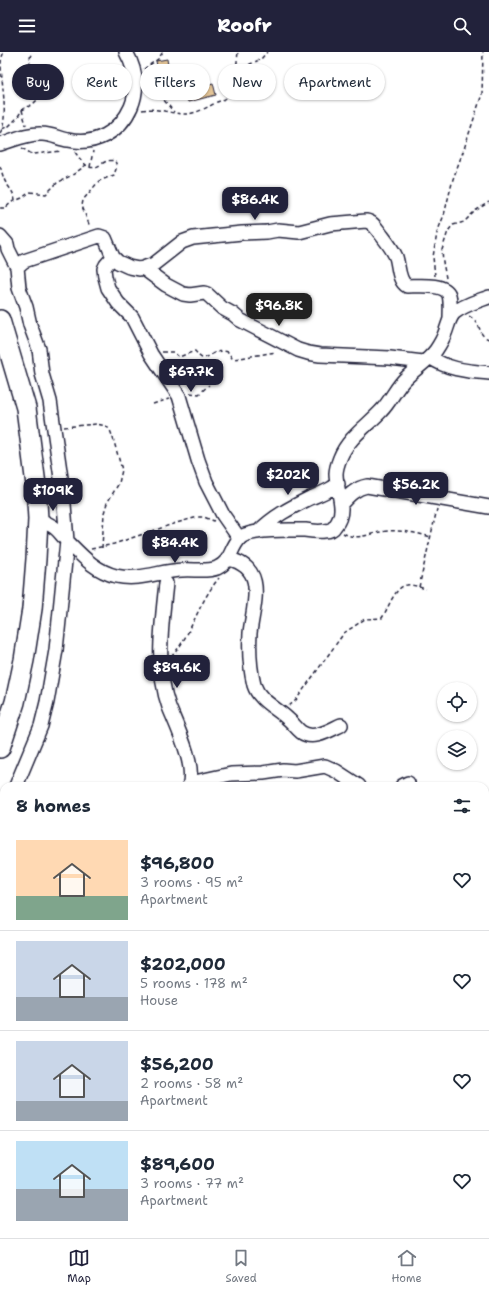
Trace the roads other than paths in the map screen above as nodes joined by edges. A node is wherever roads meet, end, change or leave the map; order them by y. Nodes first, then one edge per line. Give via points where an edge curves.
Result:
1 (126, 52) edge
2 (6, 142) edge
3 (0, 236) edge
4 (113, 257) junction
5 (16, 267) junction
6 (143, 268) junction
7 (489, 297) edge
8 (450, 318) junction
9 (0, 320) edge
10 (427, 360) junction
11 (489, 373) edge
12 (338, 484) junction
13 (341, 504) junction
14 (489, 507) edge
15 (38, 519) junction
16 (258, 532) junction
17 (236, 538) junction
18 (71, 545) junction
19 (231, 561) junction
20 (161, 579) junction
21 (341, 725) dead end
22 (0, 748) edge
23 (18, 782) edge
24 (190, 782) edge
25 (201, 782) edge
26 (353, 782) edge
27 (79, 1238) edge
28 (88, 1238) edge

1 - 2 street via 136,71 136,92 129,112 112,133 101,138 66,145 42,134
3 - 5 street via 7,244
4 - 5 street via 105,238 94,236 24,261
4 - 6 street via 129,267
4 - 17 street via 104,270 108,288 132,317 151,354 179,396 206,482
5 - 18 street via 19,288 39,349
6 - 8 street via 158,261 182,242 193,238 278,230 298,232 330,224 366,221 374,226 390,245 404,284 441,289 449,294
6 - 10 street via 183,294 208,294 222,308 240,320 298,350 320,355
7 - 8 street via 462,308
8 - 10 street via 442,341
9 - 15 highway via 26,408
10 - 11 street via 454,369
10 - 12 street via 405,378 382,410 347,446 337,466
12 - 13 street
12 - 16 street via 328,492 280,514
13 - 14 street via 354,491 367,486
13 - 16 street via 338,522 335,528 330,530
15 - 18 street via 56,528
15 - 22 highway via 32,609 24,660 15,702
16 - 17 street
17 - 19 street
18 - 20 street via 83,558 105,573
18 - 23 street via 56,650 41,726
19 - 20 street via 217,568 195,570 174,578
19 - 21 street via 248,568 254,581 255,606 250,645 254,686 263,699 306,735 319,734
20 - 24 street via 161,667 165,692 188,759
25 - 26 street via 231,774 295,771 325,766
27 - 28 street

